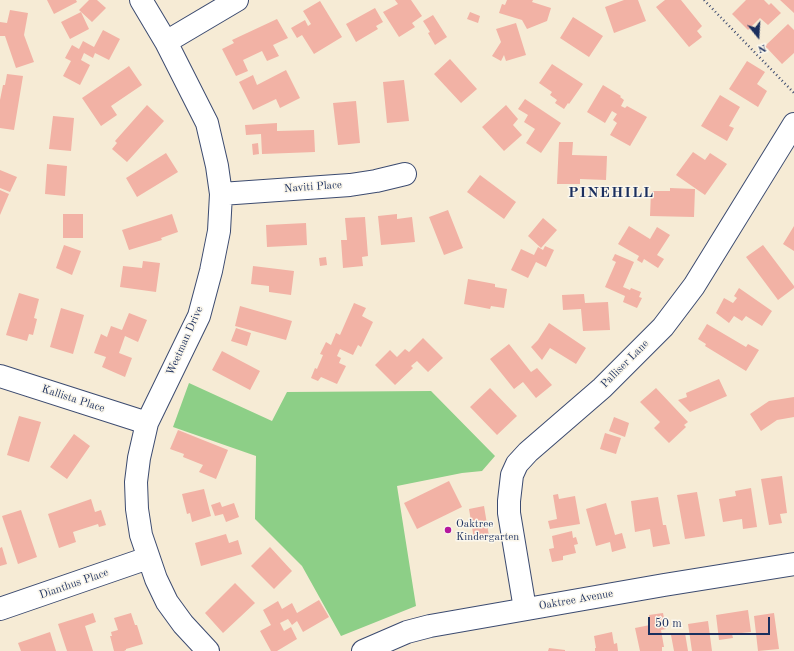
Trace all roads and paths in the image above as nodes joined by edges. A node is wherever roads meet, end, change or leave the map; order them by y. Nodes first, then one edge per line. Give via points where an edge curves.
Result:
1 (141, 0) edge
2 (237, 0) edge
3 (704, 0) edge
4 (166, 42) junction
5 (794, 93) edge
6 (794, 124) edge
7 (405, 174) dead end
8 (220, 194) junction
9 (0, 376) edge
10 (147, 423) junction
11 (148, 558) junction
12 (794, 564) edge
13 (0, 609) edge
14 (525, 609) junction
15 (208, 651) edge
16 (363, 651) edge

1 - 4 street, Weetman Drive
2 - 4 street
3 - 5 path
4 - 8 street, Weetman Drive via 207,123 217,166
6 - 14 street, Palliser Lane via 694,286 663,327 602,388 517,464 512,475 509,513
7 - 8 street, Naviti Place via 350,185
8 - 10 street, Weetman Drive via 219,231 199,316
9 - 10 street, Kallista Place
10 - 11 street, Weetman Drive via 136,482 137,509
11 - 13 street, Dianthus Place
11 - 15 street, Weetman Drive via 167,602
12 - 14 street, Oaktree Avenue
14 - 16 street, Oaktree Avenue via 430,626 407,632

